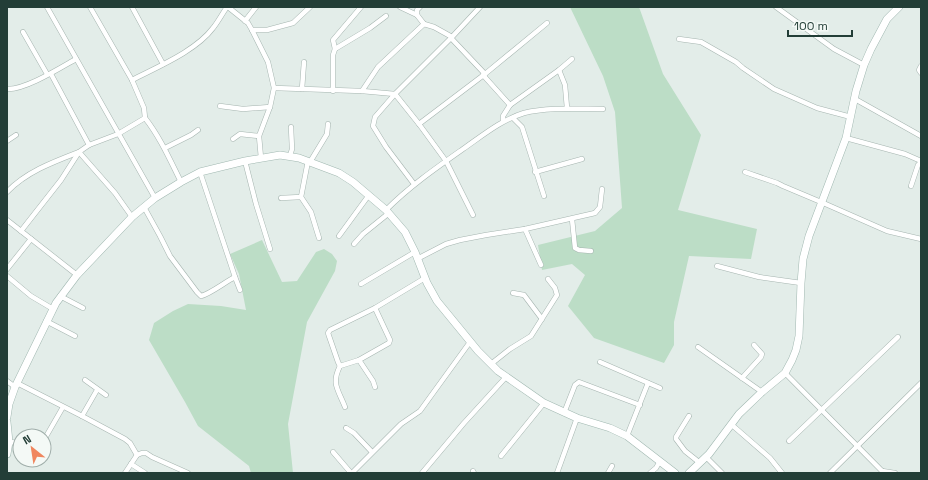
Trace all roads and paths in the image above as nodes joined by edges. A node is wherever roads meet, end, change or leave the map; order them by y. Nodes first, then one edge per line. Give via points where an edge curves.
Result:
1 (47, 7) edge
2 (90, 7) edge
3 (132, 7) edge
4 (227, 7) edge
5 (256, 7) edge
6 (305, 7) edge
7 (310, 7) edge
8 (361, 7) edge
9 (400, 7) edge
10 (420, 7) edge
11 (480, 7) edge
12 (776, 7) edge
13 (899, 7) edge
14 (301, 15) junction
15 (417, 15) junction
16 (386, 16) dead end
17 (245, 21) junction
18 (547, 23) dead end
19 (424, 24) junction
20 (252, 30) junction
21 (23, 32) dead end
22 (451, 38) junction
23 (679, 40) dead end
24 (335, 49) junction
25 (76, 59) junction
26 (572, 59) dead end
27 (304, 62) dead end
28 (163, 64) junction
29 (864, 64) junction
30 (921, 66) edge
31 (559, 70) junction
32 (921, 73) edge
33 (49, 74) junction
34 (484, 74) junction
35 (132, 80) junction
36 (274, 88) junction
37 (7, 89) edge
38 (302, 89) junction
39 (333, 91) junction
40 (362, 91) junction
41 (395, 94) junction
42 (855, 98) junction
43 (510, 105) junction
44 (220, 106) dead end
45 (270, 107) junction
46 (568, 108) junction
47 (603, 109) dead end
48 (851, 117) junction
49 (145, 118) junction
50 (514, 118) junction
51 (503, 121) junction
52 (328, 124) dead end
53 (420, 124) junction
54 (291, 127) dead end
55 (198, 130) dead end
56 (118, 134) junction
57 (16, 135) dead end
58 (259, 136) junction
59 (921, 136) edge
60 (846, 138) junction
61 (233, 139) dead end
62 (7, 141) edge
63 (89, 145) junction
64 (164, 148) junction
65 (79, 152) junction
66 (290, 156) junction
67 (261, 158) junction
68 (582, 158) dead end
69 (245, 161) junction
70 (446, 161) junction
71 (921, 161) edge
72 (309, 162) junction
73 (200, 172) junction
74 (535, 172) junction
75 (745, 172) dead end
76 (181, 182) junction
77 (414, 184) junction
78 (911, 186) dead end
79 (602, 189) dead end
80 (7, 192) edge
81 (369, 195) junction
82 (544, 196) dead end
83 (301, 197) junction
84 (155, 198) junction
85 (281, 198) dead end
86 (822, 202) junction
87 (144, 207) junction
88 (388, 211) junction
89 (473, 215) dead end
90 (132, 217) junction
91 (572, 218) junction
92 (7, 220) edge
93 (525, 229) junction
94 (21, 231) junction
95 (339, 236) dead end
96 (31, 238) junction
97 (319, 238) dead end
98 (921, 239) edge
99 (354, 244) dead end
100 (270, 249) dead end
101 (591, 251) dead end
102 (415, 252) junction
103 (417, 259) junction
104 (7, 260) edge
105 (12, 263) junction
106 (540, 265) dead end
107 (717, 266) dead end
108 (7, 269) edge
109 (77, 275) junction
110 (7, 276) edge
111 (234, 278) junction
112 (425, 278) junction
113 (548, 279) dead end
114 (801, 283) junction
115 (361, 284) dead end
116 (240, 290) dead end
117 (513, 292) dead end
118 (60, 296) junction
119 (83, 308) dead end
120 (375, 308) junction
121 (53, 309) junction
122 (542, 318) junction
123 (46, 321) junction
124 (75, 336) dead end
125 (898, 337) dead end
126 (470, 342) junction
127 (754, 345) dead end
128 (698, 347) dead end
129 (359, 360) junction
130 (600, 362) dead end
131 (490, 364) junction
132 (340, 366) junction
133 (785, 373) junction
134 (506, 377) junction
135 (742, 378) junction
136 (85, 380) dead end
137 (7, 381) edge
138 (648, 383) junction
139 (921, 383) edge
140 (16, 385) junction
141 (375, 387) dead end
142 (660, 388) dead end
143 (97, 390) junction
144 (762, 392) junction
145 (106, 395) dead end
146 (544, 403) junction
147 (640, 405) junction
148 (63, 407) junction
149 (345, 407) dead end
150 (821, 410) junction
151 (564, 413) junction
152 (82, 416) junction
153 (689, 416) dead end
154 (7, 417) edge
155 (577, 418) junction
156 (7, 422) edge
157 (732, 424) junction
158 (51, 428) edge
159 (346, 428) dead end
160 (627, 436) junction
161 (789, 441) dead end
162 (9, 442) junction
163 (12, 442) edge
164 (857, 446) junction
165 (333, 452) dead end
166 (372, 452) junction
167 (7, 454) edge
168 (137, 455) junction
169 (501, 456) dead end
170 (706, 457) junction
171 (660, 462) junction
172 (700, 463) junction
173 (131, 464) junction
174 (612, 466) dead end
175 (883, 472) edge
176 (125, 473) edge
177 (145, 473) edge
178 (188, 473) edge
179 (352, 473) edge
180 (422, 473) edge
181 (557, 473) edge
182 (608, 473) edge
183 (650, 473) edge
184 (675, 473) edge
185 (689, 473) edge
186 (722, 473) edge
187 (782, 473) edge
188 (830, 473) edge
189 (895, 473) edge

1 - 25 street
2 - 35 street
3 - 28 street
4 - 17 street
4 - 28 street via 207,35 179,56
5 - 17 street
6 - 14 street
7 - 14 street
8 - 24 street via 333,40
9 - 15 street
10 - 15 street
11 - 22 street
12 - 29 street via 834,49
13 - 29 street via 887,19
14 - 20 street via 294,23 285,26
15 - 19 street
16 - 24 street
17 - 20 street
18 - 34 street
19 - 22 street
19 - 40 street via 378,67
20 - 36 street via 268,62
21 - 33 street
22 - 34 street
22 - 41 street
23 - 48 street via 701,42 774,88 816,108
24 - 39 street
25 - 33 street
25 - 56 street
26 - 31 street
27 - 38 street
28 - 35 street
29 - 42 street
30 - 32 street
31 - 43 street
31 - 46 street via 565,85
33 - 37 street
33 - 63 street
34 - 43 street
34 - 53 street
35 - 49 street via 144,108
36 - 38 street
36 - 45 street
38 - 39 street
39 - 40 street
40 - 41 street
41 - 53 street
41 - 77 street via 374,117 373,126
42 - 48 street
42 - 59 street
43 - 51 street via 503,116
44 - 45 street via 243,109
45 - 58 street
46 - 47 street
46 - 50 street via 523,114
48 - 60 street
49 - 56 street
49 - 64 street
50 - 51 street
50 - 74 street via 522,128
51 - 70 street
52 - 72 street via 327,134
53 - 70 street
54 - 66 street
55 - 64 street
56 - 63 street
56 - 84 street
57 - 62 street
58 - 61 street via 240,134
58 - 67 street
60 - 71 street via 905,154
60 - 86 street
63 - 65 street
64 - 76 street
65 - 80 street via 30,174
65 - 90 street via 115,192
65 - 94 street via 61,180
66 - 67 street
66 - 72 street
67 - 69 street
68 - 74 street
69 - 73 street
69 - 100 street
70 - 77 street
70 - 89 street
71 - 78 street
72 - 81 street via 339,174
72 - 83 street
73 - 76 street
73 - 111 street
74 - 82 street
75 - 86 street
76 - 84 street
77 - 88 street
79 - 91 street via 600,207 595,213
81 - 88 street
81 - 95 street
83 - 85 street
83 - 97 street via 311,212
84 - 87 street
86 - 98 street via 887,231
86 - 114 street via 803,259
87 - 90 street
87 - 111 street via 170,256 201,296
88 - 99 street
88 - 102 street via 405,232
90 - 109 street
91 - 93 street
91 - 101 street via 575,248
92 - 94 street
93 - 103 street via 453,242
93 - 106 street
94 - 96 street
96 - 105 street
96 - 109 street
102 - 103 street
102 - 115 street
103 - 112 street
104 - 105 street
105 - 108 street
107 - 114 street via 759,277
109 - 118 street
110 - 121 street via 31,296
111 - 116 street
112 - 120 street
112 - 126 street via 437,301
113 - 122 street via 556,288 557,295
114 - 133 street via 799,336 796,350
117 - 122 street via 524,295
118 - 119 street
118 - 121 street
120 - 129 street via 390,340 387,345
120 - 132 street via 328,333
121 - 123 street
122 - 131 street via 531,336
123 - 124 street
123 - 140 street
125 - 150 street
126 - 131 street
126 - 166 street via 420,411 401,424
127 - 135 street via 762,354 761,357
128 - 135 street
129 - 132 street
129 - 141 street
130 - 138 street
131 - 134 street
132 - 149 street via 335,375 335,383
133 - 144 street
133 - 150 street
134 - 146 street
134 - 180 street
135 - 144 street
136 - 143 street
137 - 140 street
138 - 142 street
138 - 147 street
139 - 164 street
140 - 148 street
140 - 154 street
143 - 145 street
143 - 152 street
144 - 157 street
146 - 151 street
146 - 169 street
147 - 151 street via 579,382 575,385
147 - 160 street
148 - 152 street
148 - 158 street
150 - 161 street
150 - 164 street
151 - 155 street
152 - 168 street via 125,439
153 - 172 street via 676,439 685,451
155 - 160 street
155 - 181 street
156 - 162 street
157 - 170 street
157 - 187 street via 770,458
159 - 166 street
160 - 171 street
162 - 163 street
162 - 167 street
164 - 175 street
164 - 188 street
165 - 179 street
166 - 179 street
168 - 173 street
168 - 178 street via 146,453
170 - 172 street
170 - 186 street
171 - 183 street
171 - 184 street
172 - 185 street
173 - 176 street
173 - 177 street
174 - 182 street
175 - 189 street

